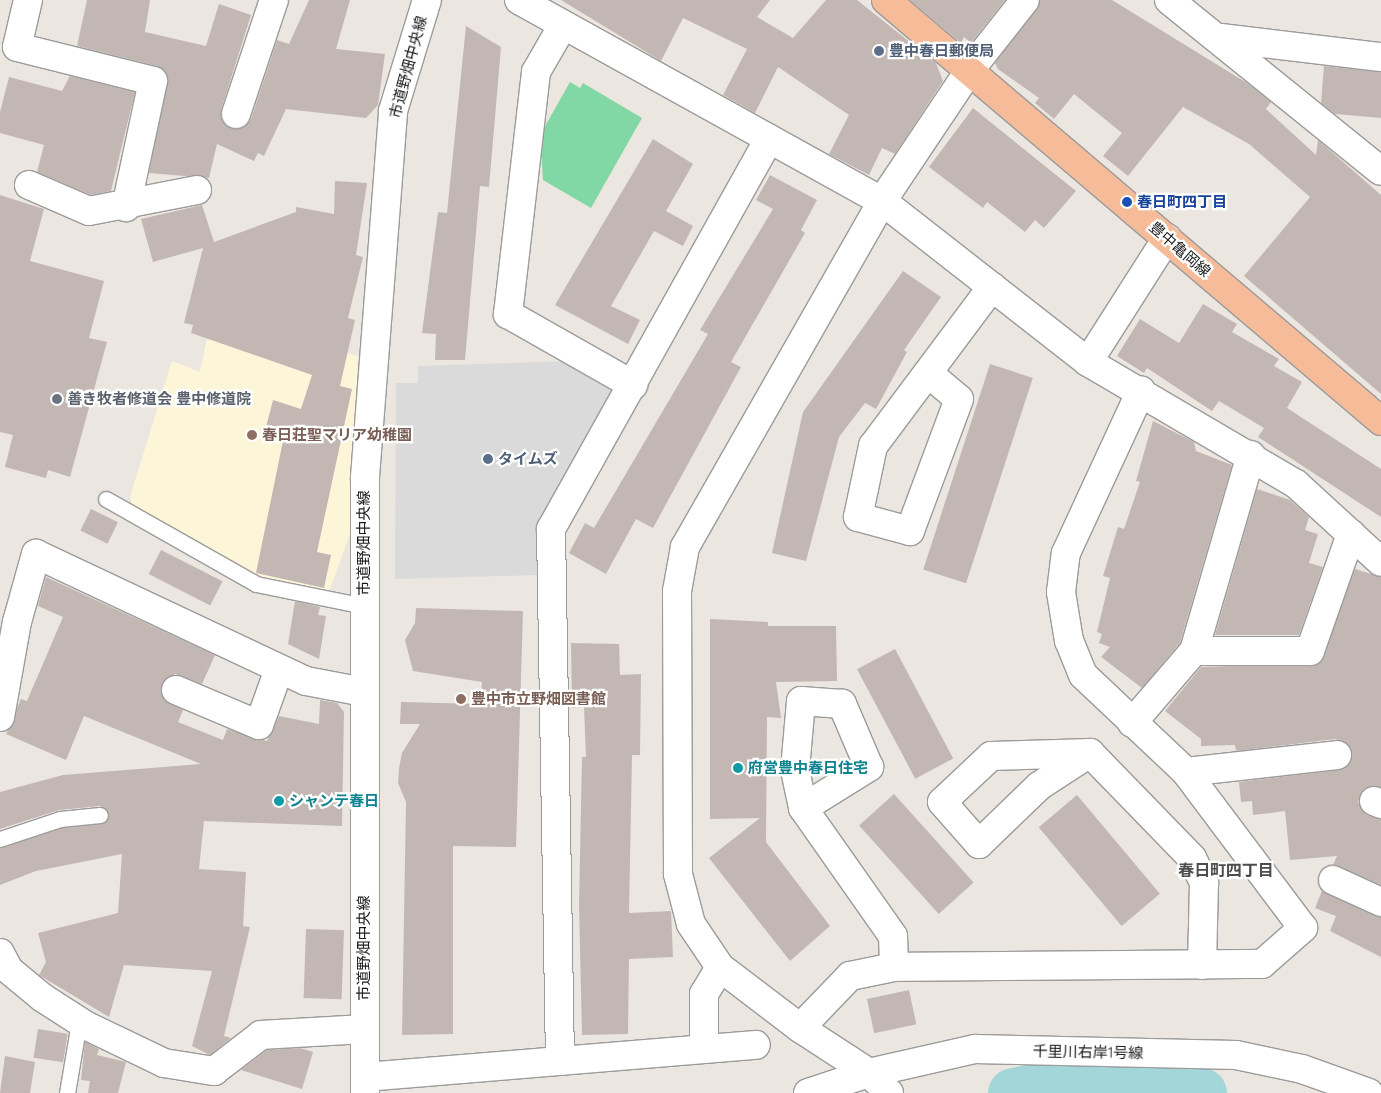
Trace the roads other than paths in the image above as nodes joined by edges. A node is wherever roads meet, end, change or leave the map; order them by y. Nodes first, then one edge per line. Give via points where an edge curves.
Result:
1 (28, 0) edge
2 (274, 0) edge
3 (427, 0) edge
4 (519, 0) edge
5 (886, 0) edge
6 (1025, 0) edge
7 (1169, 0) edge
8 (563, 24) junction
9 (1221, 38) junction
10 (1381, 57) edge
11 (969, 71) junction
12 (236, 114) dead end
13 (770, 139) junction
14 (1381, 171) edge
15 (29, 185) dead end
16 (197, 190) dead end
17 (882, 201) junction
18 (126, 207) junction
19 (1167, 238) junction
20 (992, 287) junction
21 (1088, 362) junction
22 (928, 373) junction
23 (633, 385) junction
24 (1141, 391) junction
25 (1381, 421) edge
26 (1251, 455) junction
27 (106, 499) dead end
28 (1351, 534) junction
29 (1381, 562) edge
30 (364, 606) junction
31 (1194, 651) junction
32 (279, 669) junction
33 (176, 690) dead end
34 (364, 692) junction
35 (0, 718) edge
36 (1132, 723) junction
37 (1090, 753) junction
38 (1337, 755) dead end
39 (1186, 772) junction
40 (804, 808) dead end
41 (100, 815) dead end
42 (0, 839) edge
43 (1333, 880) dead end
44 (1381, 902) edge
45 (0, 953) edge
46 (1202, 965) junction
47 (720, 967) junction
48 (894, 967) junction
49 (79, 1022) junction
50 (800, 1028) junction
51 (364, 1029) junction
52 (756, 1045) dead end
53 (704, 1049) junction
54 (560, 1061) junction
55 (881, 1084) edge
56 (365, 1085) edge
57 (67, 1093) edge
58 (808, 1093) edge
59 (1369, 1093) edge

1 - 18 street via 17,47 153,82
2 - 12 street
3 - 30 street, 市道野畑中央線 via 393,112 364,477
4 - 8 street
5 - 11 main road, 豊中亀岡線
6 - 11 street
7 - 9 street
8 - 13 street
8 - 23 street via 536,72 508,314
9 - 10 street
9 - 14 street
11 - 17 street
11 - 19 main road, 豊中亀岡線
13 - 17 street
13 - 23 street
15 - 18 street via 89,211
16 - 18 street
17 - 20 street
17 - 47 street via 685,548 677,591 678,874 691,924
19 - 21 street
19 - 25 main road, 豊中亀岡線
20 - 21 street
20 - 22 street
21 - 24 street
22 - 22 street via 873,446 858,517 910,531 959,398
23 - 54 street via 551,529
24 - 26 street
24 - 36 street via 1066,553 1061,592 1069,640 1083,675
26 - 28 street via 1296,484
26 - 31 street
27 - 30 lane via 256,584
28 - 29 street
28 - 31 street via 1310,651
30 - 34 street, 市道野畑中央線
31 - 36 street
32 - 33 street via 259,725
32 - 34 street via 306,681
32 - 35 street via 36,554 17,622
34 - 51 street, 市道野畑中央線
36 - 39 street
37 - 37 street via 1039,786 979,844 942,802 991,756
37 - 46 street via 1192,858 1204,883
38 - 39 street
39 - 46 street via 1303,928 1262,964
40 - 48 street via 893,936
41 - 42 lane via 60,819
43 - 44 street
45 - 49 street via 9,970
46 - 48 street
47 - 50 street
47 - 53 street via 704,994
48 - 50 street via 850,976
49 - 51 street via 164,1063 214,1071 261,1035
49 - 57 lane
50 - 55 street
51 - 56 street, 市道野畑中央線
52 - 53 street
53 - 54 street
54 - 56 street
55 - 58 street, 千里川右岸1号線
55 - 59 street, 千里川右岸1号線 via 975,1049 1236,1055 1302,1069

